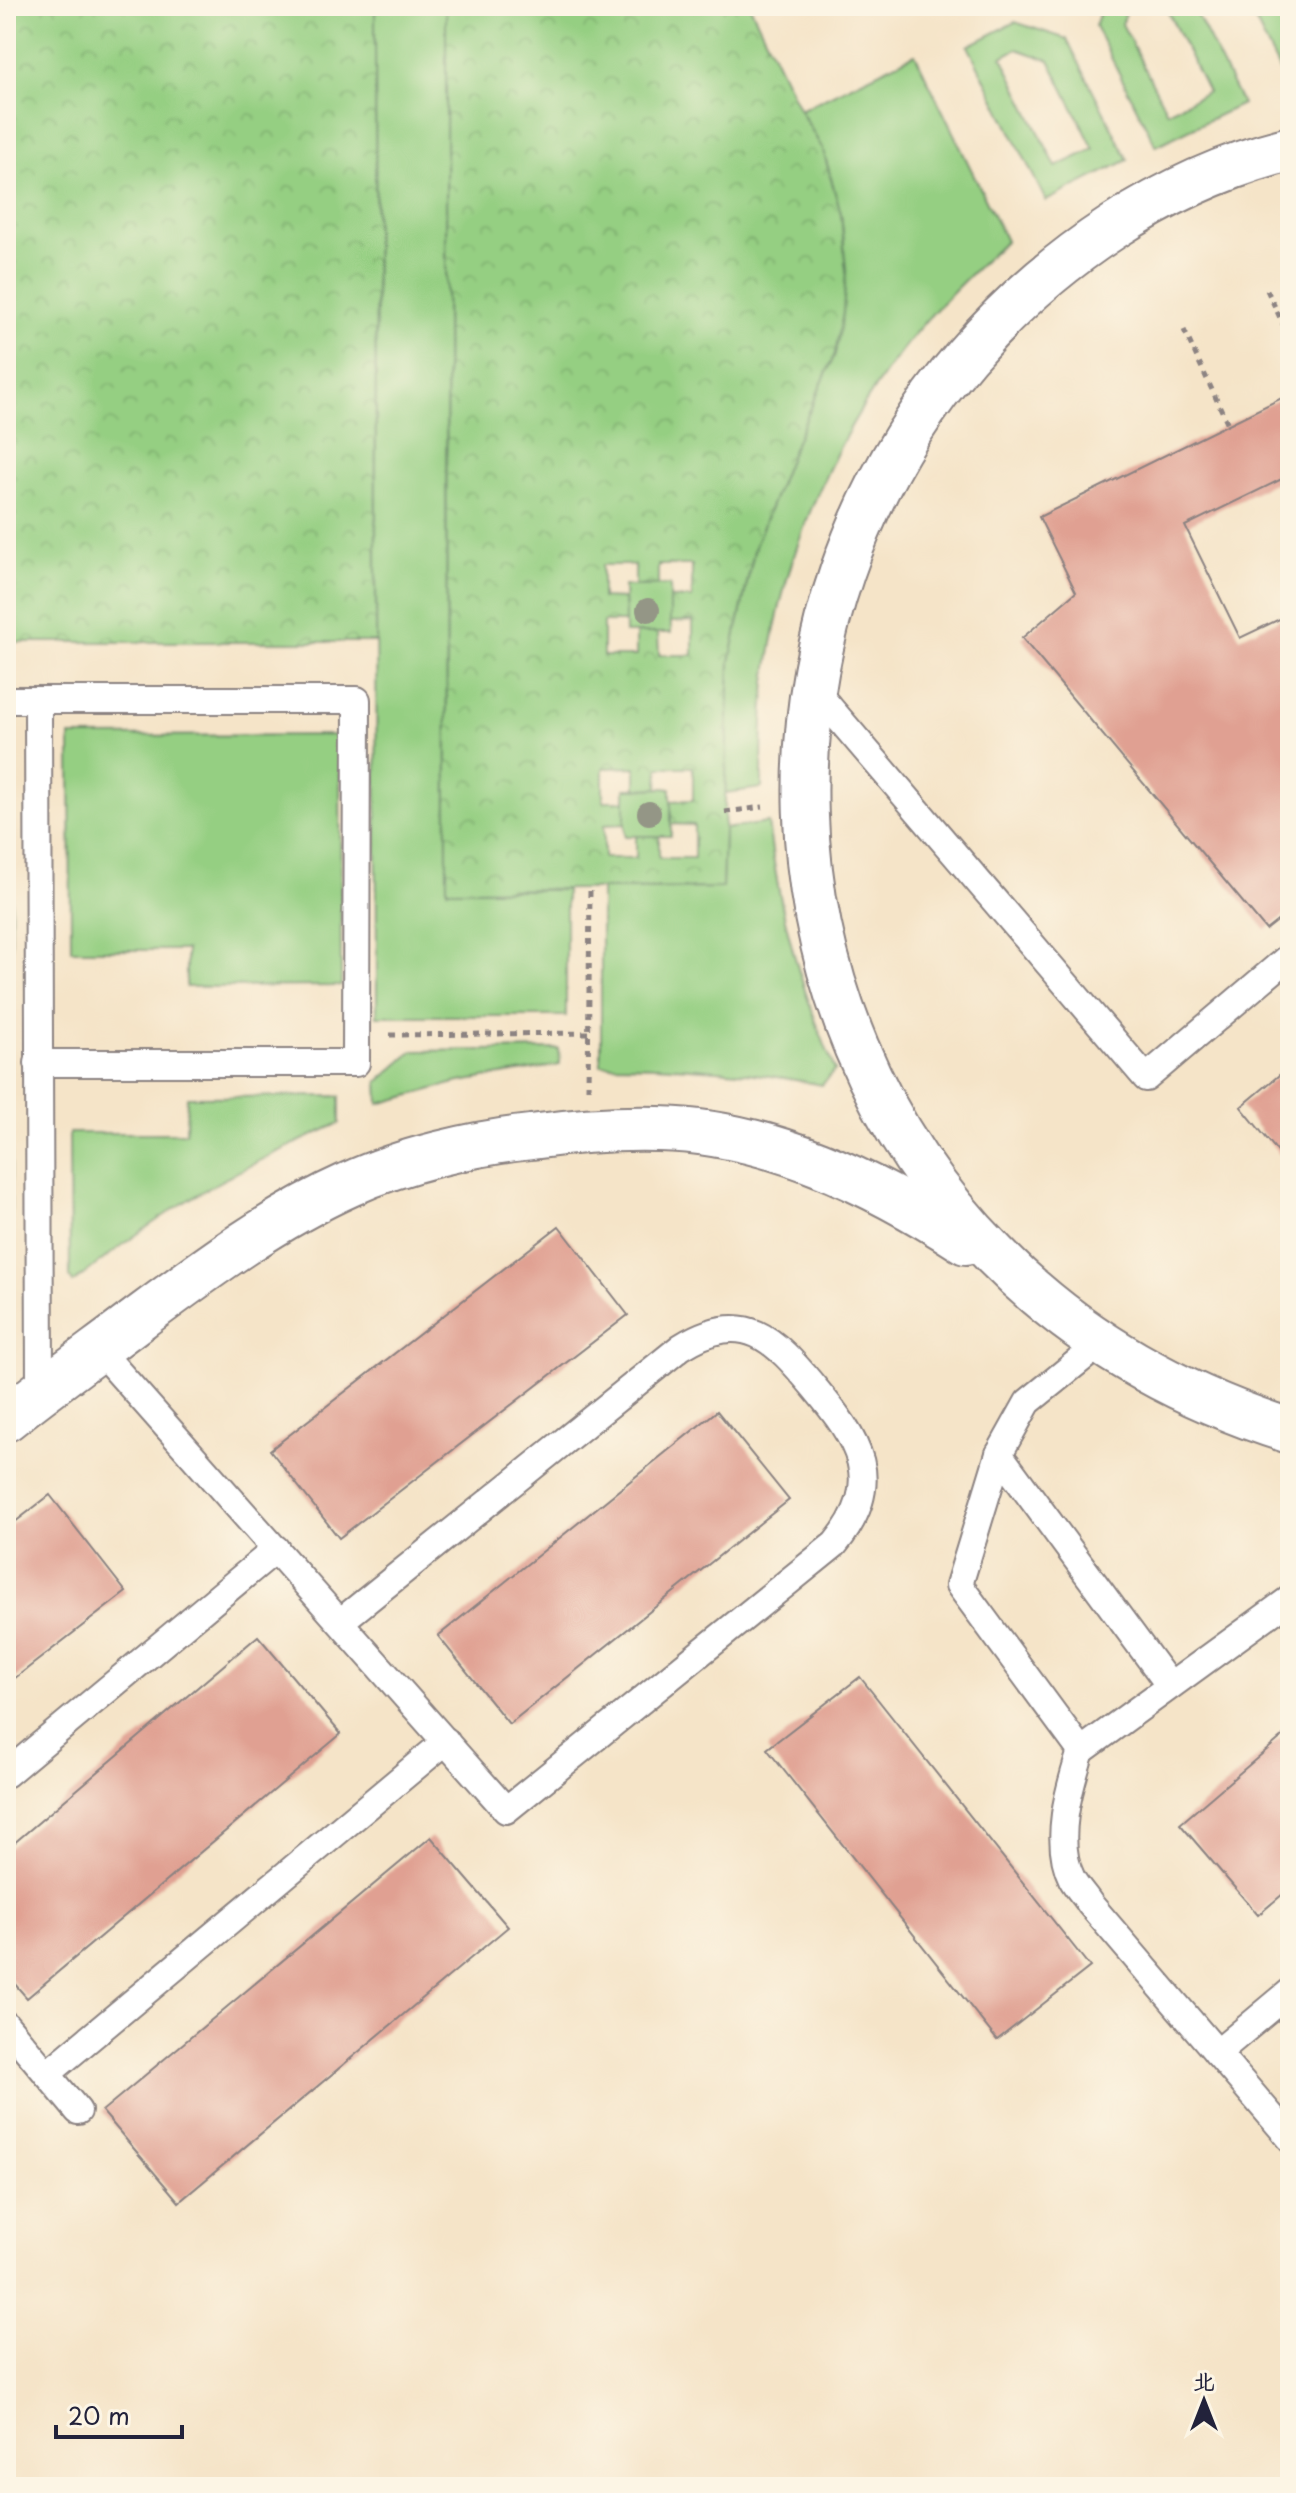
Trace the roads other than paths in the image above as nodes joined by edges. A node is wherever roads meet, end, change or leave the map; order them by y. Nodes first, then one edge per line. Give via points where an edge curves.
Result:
1 (1290, 149) edge
2 (812, 687) junction
3 (6, 700) edge
4 (38, 700) junction
5 (1290, 956) edge
6 (38, 1063) junction
7 (1046, 1302) junction
8 (1101, 1343) junction
9 (98, 1349) junction
10 (23, 1393) edge
11 (6, 1419) edge
12 (1290, 1431) edge
13 (999, 1454) junction
14 (276, 1549) junction
15 (1290, 1599) edge
16 (340, 1622) junction
17 (1170, 1686) junction
18 (446, 1741) junction
19 (1081, 1751) junction
20 (6, 1774) edge
21 (1290, 1992) edge
22 (6, 2025) edge
23 (1217, 2053) junction
24 (47, 2074) junction
25 (78, 2111) dead end
26 (1290, 2138) edge

1 - 2 street via 1209,177 1148,207 1090,243 987,331 904,438 871,498 844,560
2 - 5 lane via 1146,1078
2 - 7 street via 804,760 805,827 818,921 847,1026 876,1089 949,1205
3 - 4 lane
4 - 6 lane
4 - 6 lane via 357,700 356,1063
6 - 10 lane
7 - 8 street
7 - 9 street via 935,1222 871,1186 800,1156 725,1136 660,1129 588,1131 493,1141 351,1183 214,1262
8 - 12 street via 1160,1379
8 - 13 lane via 1028,1402
9 - 10 street
9 - 14 lane
10 - 11 street
13 - 17 lane
13 - 19 lane via 959,1585
14 - 16 lane
14 - 20 lane
15 - 17 lane
16 - 18 lane
16 - 18 lane via 699,1335 741,1330 777,1344 790,1358 846,1426 861,1459 861,1496 835,1544 506,1810
17 - 19 lane
18 - 24 lane
19 - 23 lane via 1067,1796 1063,1838 1071,1877
21 - 23 lane
22 - 24 lane
23 - 26 lane
24 - 25 lane

